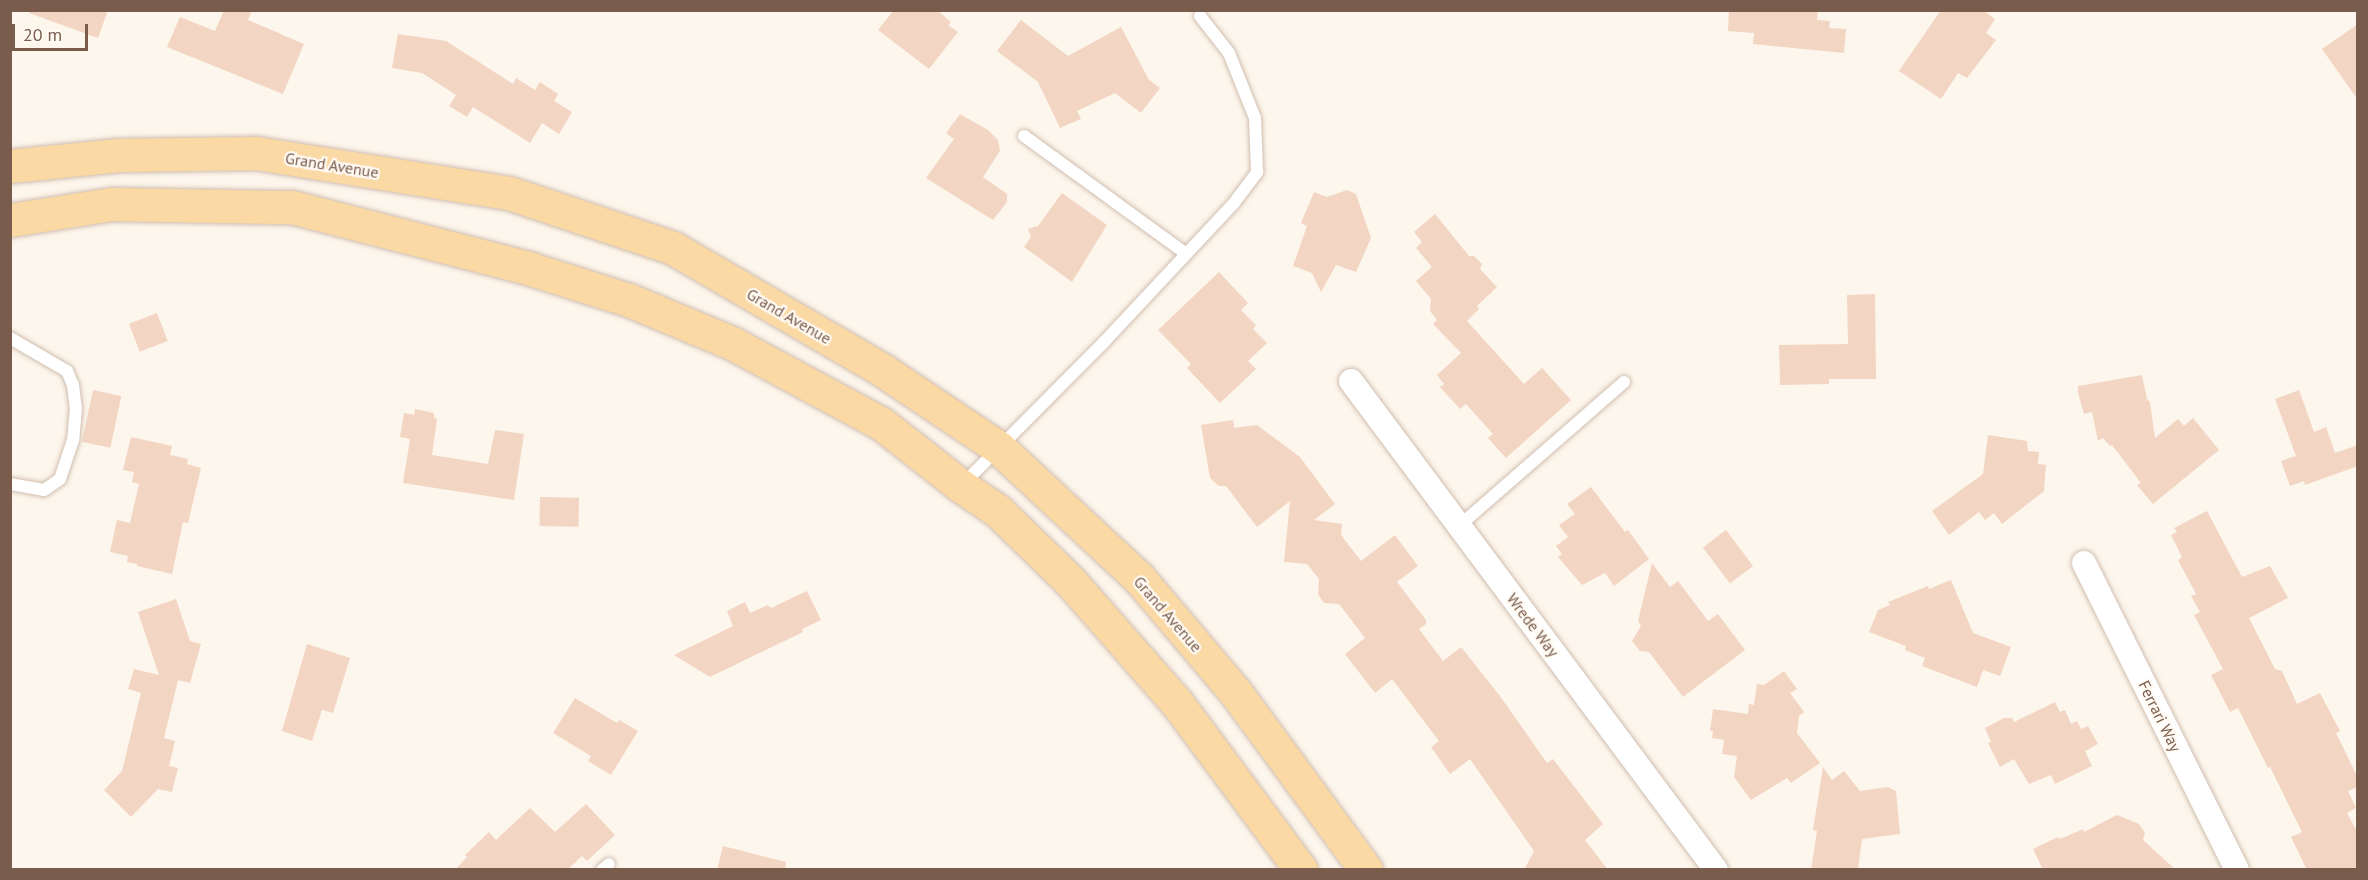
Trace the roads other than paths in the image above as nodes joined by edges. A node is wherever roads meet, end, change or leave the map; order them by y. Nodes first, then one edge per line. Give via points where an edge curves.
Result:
1 (1200, 16) dead end
2 (1024, 136) dead end
3 (10, 166) edge
4 (10, 220) edge
5 (1185, 253) junction
6 (10, 338) edge
7 (1351, 381) dead end
8 (1624, 382) dead end
9 (999, 448) junction
10 (10, 484) edge
11 (961, 486) junction
12 (1459, 526) junction
13 (2084, 563) dead end
14 (1301, 870) edge
15 (1366, 870) edge
16 (1716, 870) edge
17 (2237, 870) edge

1 - 5 lane via 1229,53 1255,118 1257,172 1234,203
2 - 5 lane
3 - 9 main road, Grand Avenue via 118,155 256,153 509,193 673,248 884,371
4 - 11 main road via 112,204 292,207 531,269 629,300 732,344 882,424
5 - 9 lane
6 - 10 lane via 67,371 76,408 74,440 60,478 44,490
7 - 12 street, Wrede Way
8 - 12 lane
9 - 11 lane
9 - 15 main road, Grand Avenue via 1138,577 1236,693
11 - 14 main road via 998,511 1071,582 1177,703
12 - 16 street, Wrede Way
13 - 17 street, Ferrari Way

